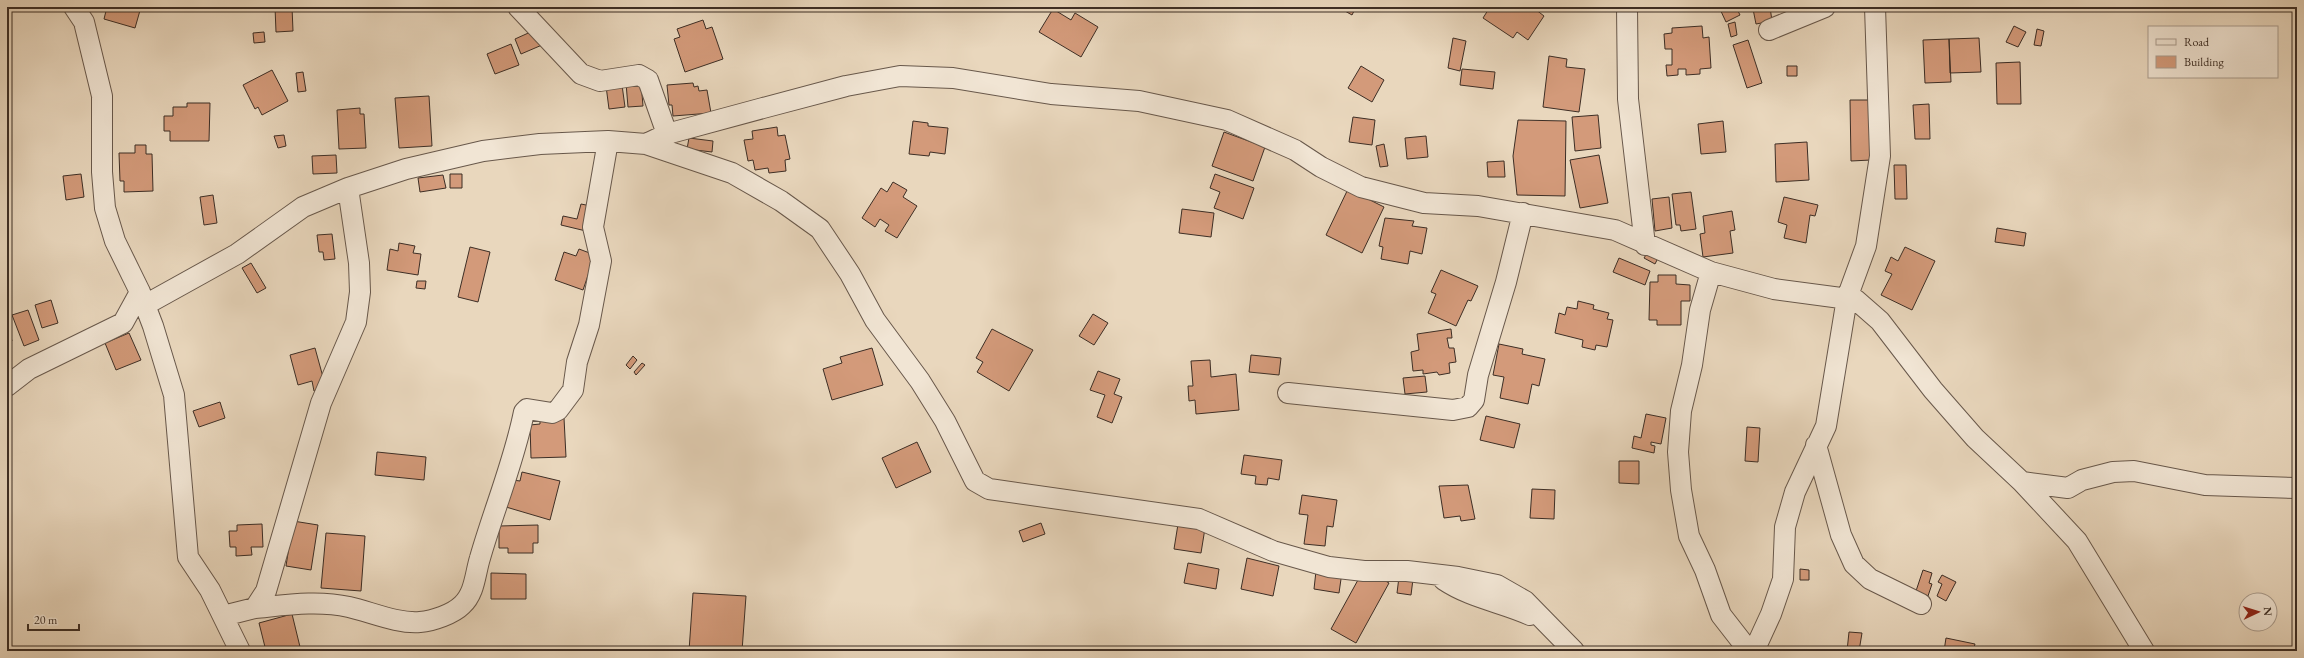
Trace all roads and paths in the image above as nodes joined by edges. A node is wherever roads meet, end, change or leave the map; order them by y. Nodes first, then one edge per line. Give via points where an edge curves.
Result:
1 (75, 7) edge
2 (518, 7) edge
3 (1627, 7) edge
4 (1825, 7) edge
5 (1875, 7) edge
6 (1769, 30) dead end
7 (668, 134) junction
8 (608, 141) junction
9 (646, 144) junction
10 (348, 188) junction
11 (1522, 213) junction
12 (1645, 245) junction
13 (1711, 272) junction
14 (1847, 298) junction
15 (145, 304) junction
16 (7, 386) edge
17 (1288, 393) dead end
18 (1816, 445) junction
19 (2022, 482) junction
20 (2297, 488) edge
21 (1920, 604) dead end
22 (255, 608) junction
23 (223, 616) junction
24 (240, 651) edge
25 (1574, 651) edge
26 (1749, 651) edge
27 (1754, 651) edge
28 (2144, 651) edge

1 - 15 street via 84,22 102,96 102,172 105,208 115,241
2 - 7 street via 581,74 600,81 639,75 648,80
3 - 12 street via 1628,99
4 - 6 street
5 - 14 street via 1880,156 1866,246
7 - 9 street
7 - 11 street via 846,86 900,76 953,78 1051,94 1140,101 1227,120 1295,150 1321,167 1361,187 1424,203 1478,206
8 - 9 street
8 - 10 street via 540,144 483,151 406,169
8 - 22 street via 593,227 601,261 572,390 558,410 552,413 527,409 524,412 510,468 480,557 472,592 462,606 440,617 420,622 322,604
9 - 25 street via 732,173 781,201 820,229 850,274 875,320 916,375 945,420 975,481 989,489 1199,519 1273,551 1329,567 1364,571 1407,571 1497,585 1525,601
10 - 15 street via 303,207 237,254
10 - 22 street via 359,264 360,292 356,322 321,403 272,573 266,591
11 - 12 street via 1615,230
11 - 17 street via 1506,282 1478,375 1474,400 1468,407 1453,410
12 - 13 street
13 - 14 street via 1774,289
13 - 26 street via 1700,310 1692,366 1681,412 1678,452 1681,490 1689,536 1705,570 1721,616
14 - 18 street via 1826,426
14 - 19 street via 1856,300 1880,321 1933,390 1975,438
15 - 16 street via 123,323 29,369
15 - 23 street via 174,395 188,557 210,590
18 - 21 street via 1841,535 1854,564 1870,579
18 - 27 street via 1794,492 1785,527 1782,579 1771,614
19 - 20 street via 2068,488 2082,480 2113,472 2134,471 2206,485
19 - 28 street via 2077,541
22 - 23 street
23 - 24 street

